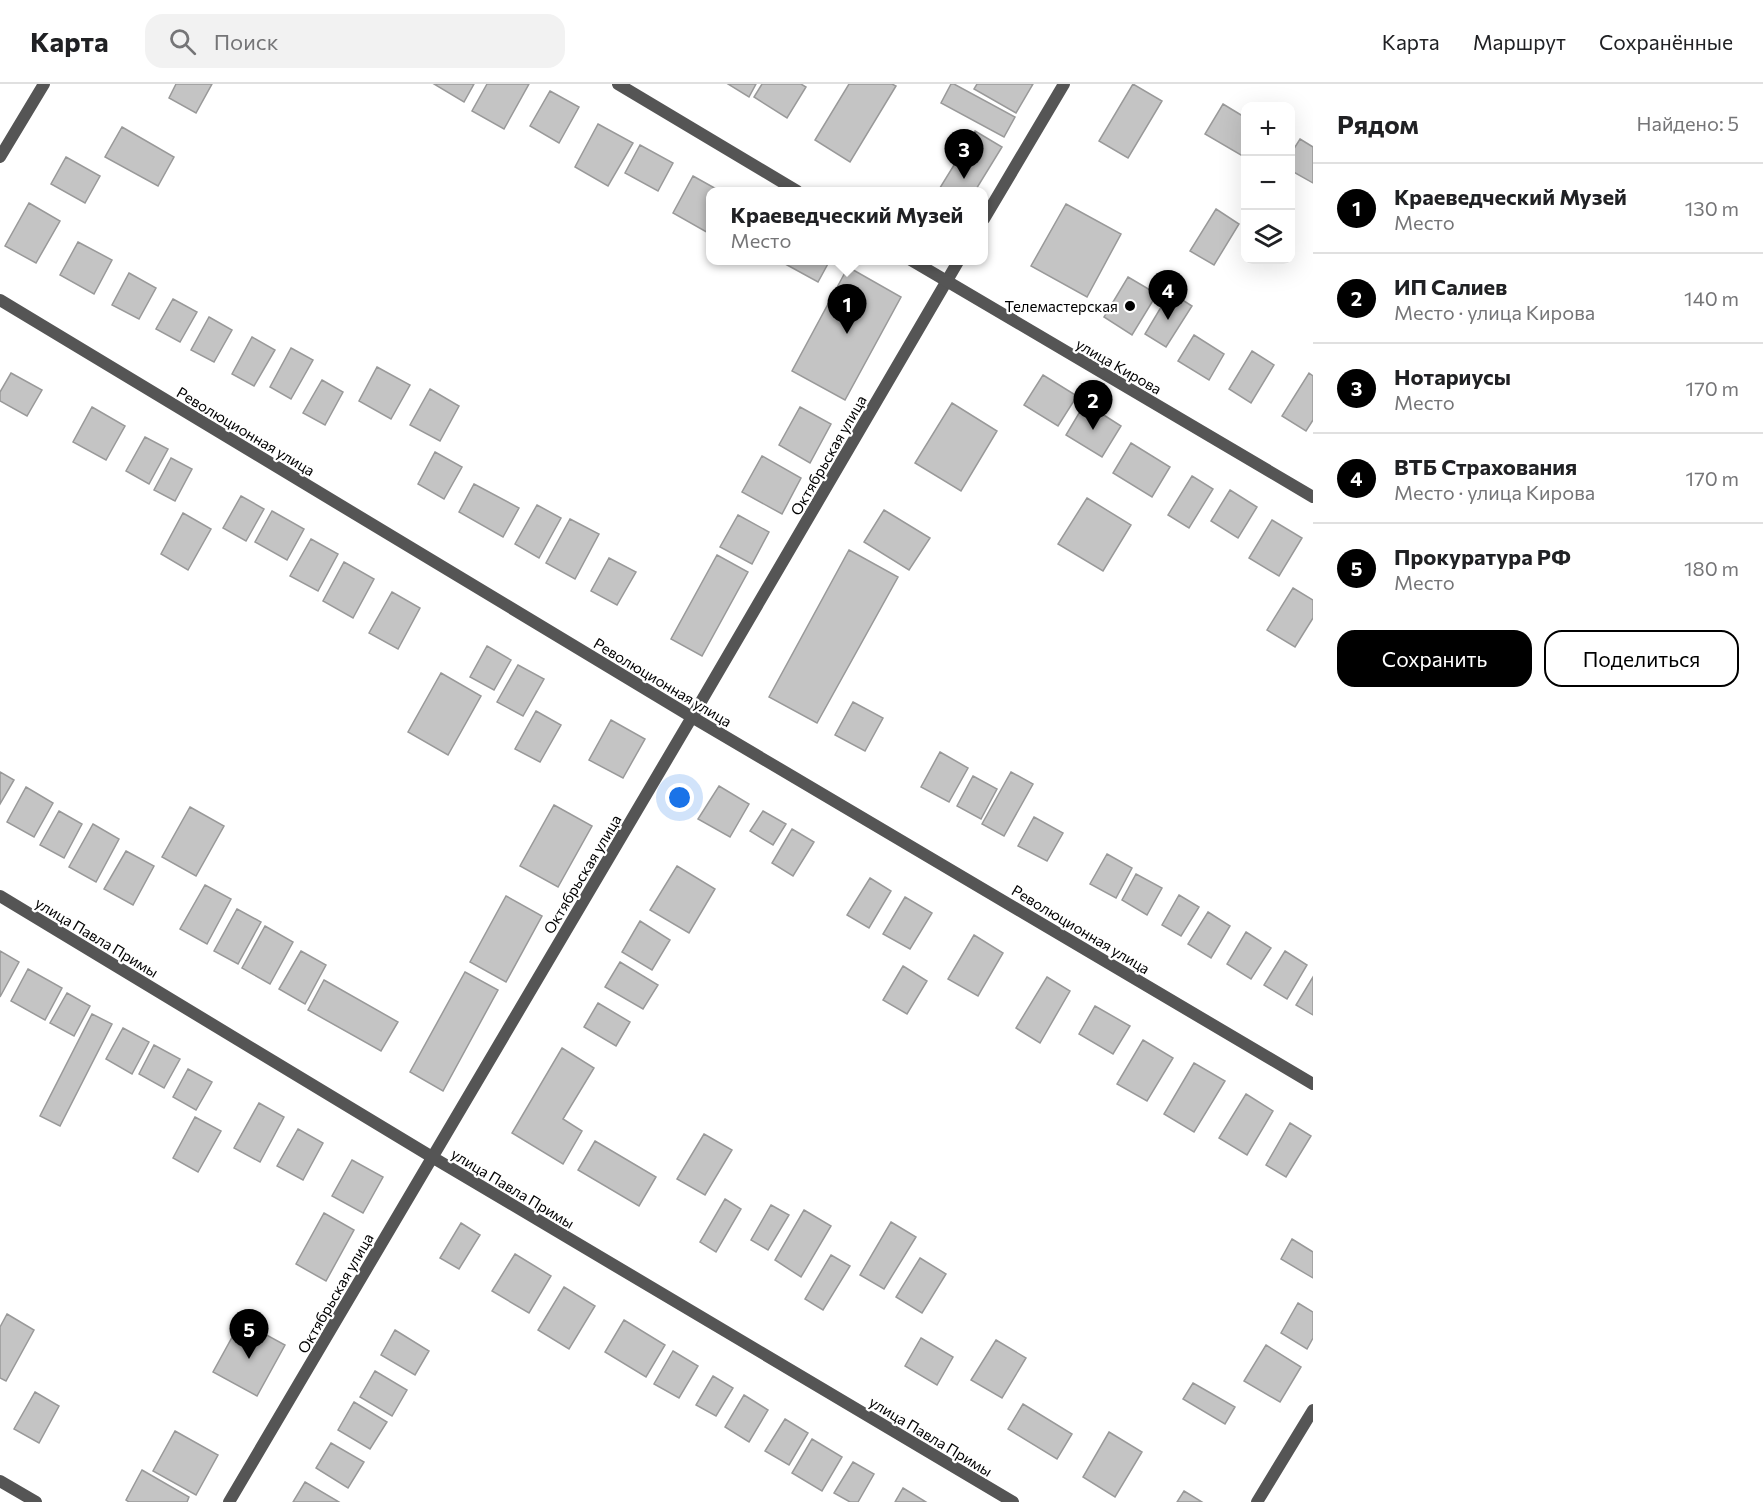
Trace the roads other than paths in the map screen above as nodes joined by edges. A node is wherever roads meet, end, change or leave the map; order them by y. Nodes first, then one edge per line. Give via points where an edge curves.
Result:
1 (44, 84) edge
2 (618, 84) edge
3 (1064, 84) edge
4 (0, 157) edge
5 (789, 187) edge
6 (988, 212) edge
7 (918, 265) edge
8 (957, 265) edge
9 (946, 282) junction
10 (0, 300) edge
11 (1313, 497) edge
12 (692, 717) junction
13 (0, 896) edge
14 (1313, 1084) edge
15 (432, 1158) junction
16 (1313, 1410) edge
17 (0, 1481) edge
18 (36, 1502) edge
19 (229, 1502) edge
20 (1013, 1502) edge
21 (1257, 1502) edge

1 - 4 street
2 - 5 street
3 - 6 street
7 - 9 street, улица Кирова
8 - 9 street, Октябрьская улица
9 - 11 street, улица Кирова
9 - 12 street, Октябрьская улица
10 - 12 street, Революционная улица
12 - 14 street, Революционная улица
12 - 15 street, Октябрьская улица
13 - 15 street, улица Павла Примы
15 - 19 street, Октябрьская улица
15 - 20 street, улица Павла Примы
16 - 21 street
17 - 18 street

